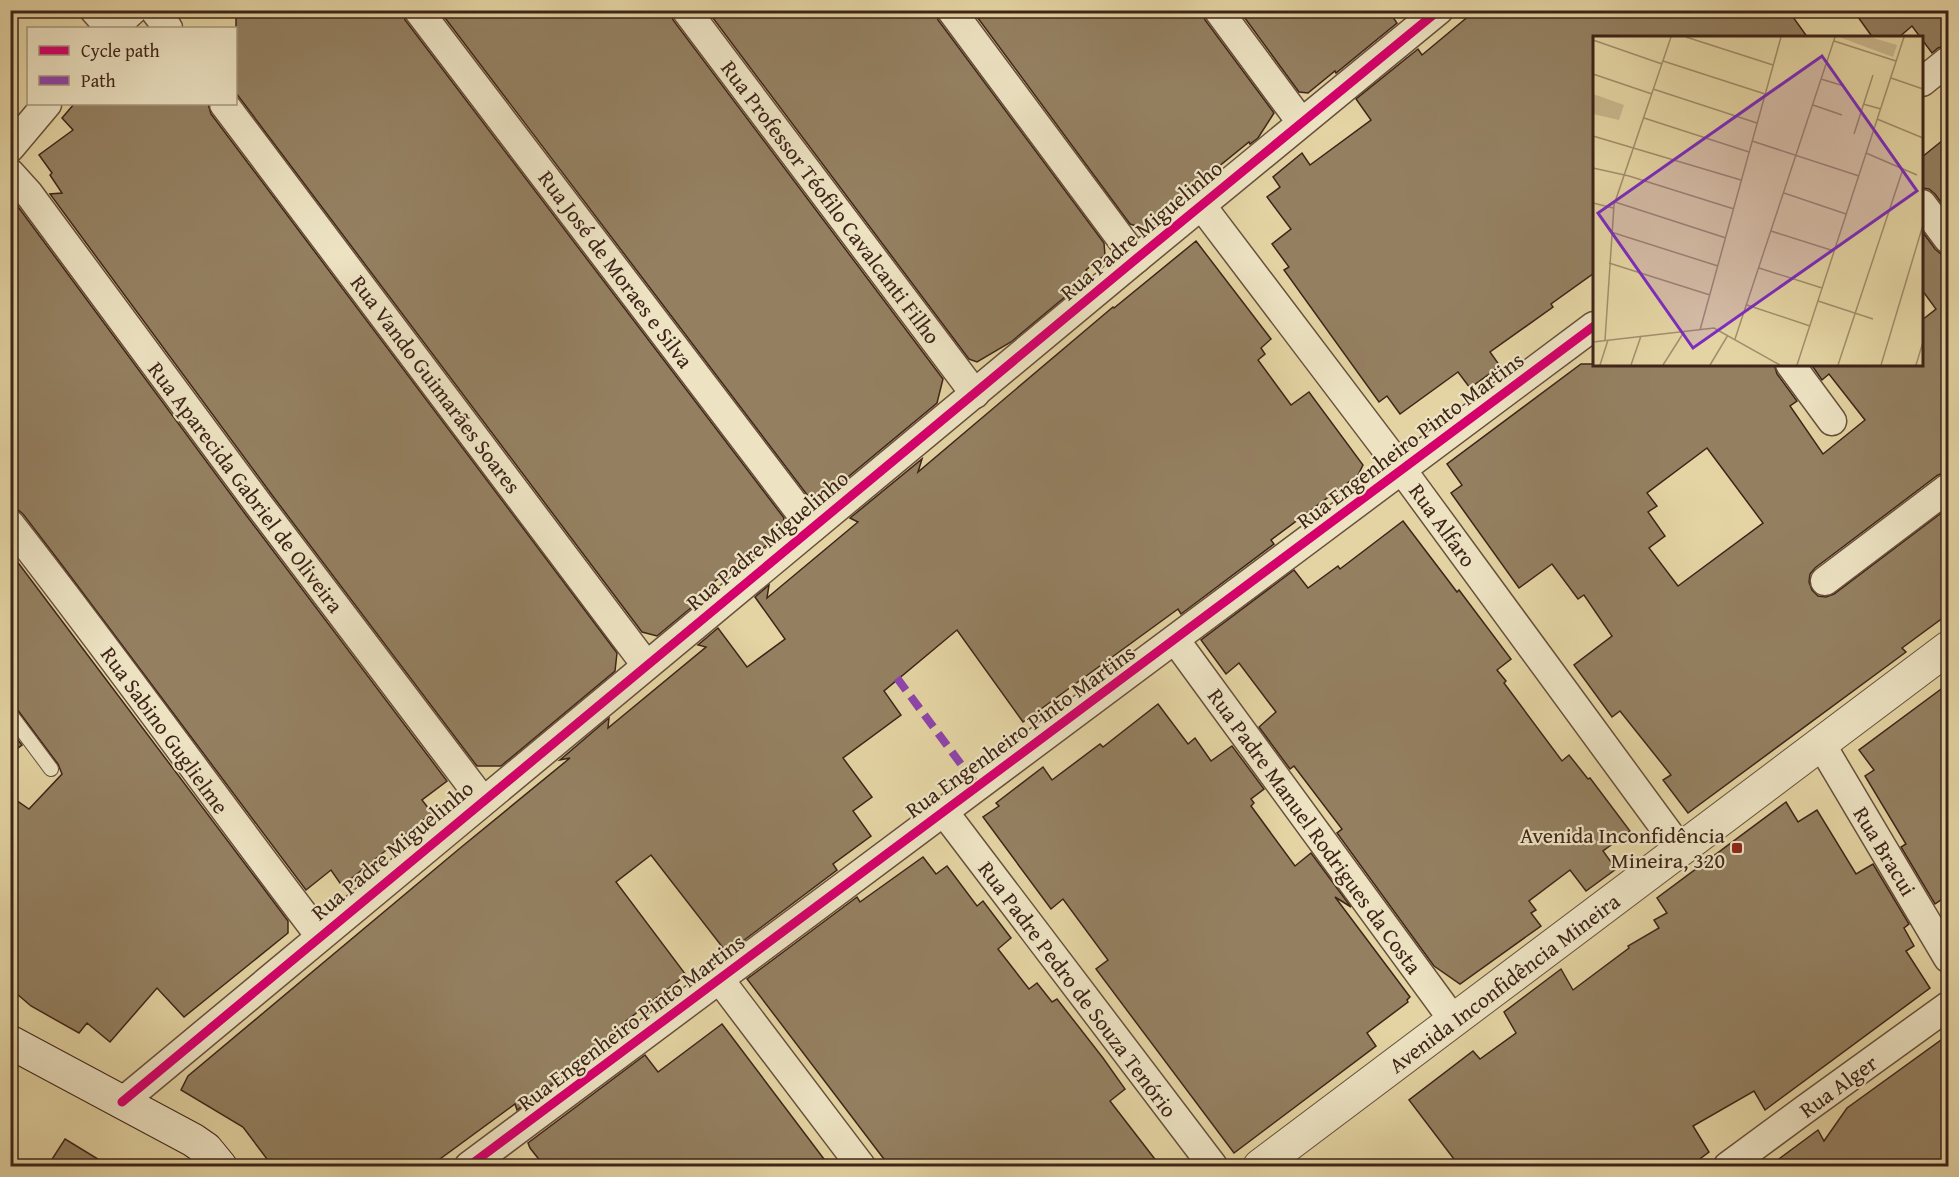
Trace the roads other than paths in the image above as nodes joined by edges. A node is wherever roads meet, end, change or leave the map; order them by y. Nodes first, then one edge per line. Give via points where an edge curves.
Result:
1 (94, 10) edge
2 (133, 10) edge
3 (154, 10) edge
4 (418, 10) edge
5 (686, 10) edge
6 (951, 10) edge
7 (1218, 10) edge
8 (1439, 10) edge
9 (111, 27) edge
10 (113, 27) edge
11 (167, 27) edge
12 (1948, 62) edge
13 (1923, 81) edge
14 (46, 105) edge
15 (225, 105) edge
16 (1302, 122) junction
17 (10, 147) edge
18 (10, 173) edge
19 (1201, 205) junction
20 (1923, 205) edge
21 (1948, 239) edge
22 (1136, 259) junction
23 (1593, 327) edge
24 (1791, 366) edge
25 (975, 393) junction
26 (1832, 421) dead end
27 (1402, 470) junction
28 (1948, 489) edge
29 (10, 524) edge
30 (812, 528) junction
31 (1825, 581) dead end
32 (1176, 641) junction
33 (1948, 648) edge
34 (646, 665) junction
35 (10, 714) edge
36 (1821, 744) junction
37 (51, 770) dead end
38 (483, 801) junction
39 (944, 812) junction
40 (1680, 849) junction
41 (320, 936) junction
42 (1948, 958) edge
43 (720, 980) junction
44 (1948, 1006) edge
45 (1454, 1021) junction
46 (13, 1046) edge
47 (122, 1102) junction
48 (501, 1157) edge
49 (220, 1167) edge
50 (469, 1167) edge
51 (861, 1167) edge
52 (1213, 1167) edge
53 (1260, 1167) edge
54 (1728, 1167) edge

1 - 9 street
2 - 10 street
3 - 11 street
4 - 30 street, Rua José de Moraes e Silva
5 - 25 street, Rua Professor Téofilo Cavalcanti Filho
6 - 22 street
7 - 16 street
8 - 16 street, Rua Padre Miguelinho
12 - 13 street
14 - 17 street
15 - 34 street, Rua Vando Guimarães Soares
16 - 19 street, Rua Padre Miguelinho
18 - 38 street, Rua Aparecida Gabriel de Oliveira
19 - 22 street, Rua Padre Miguelinho
19 - 27 street, Rua Alfaro
20 - 21 street
22 - 25 street, Rua Padre Miguelinho
23 - 27 street, Rua Engenheiro Pinto Martins
24 - 26 street
25 - 30 street, Rua Padre Miguelinho
27 - 32 street, Rua Engenheiro Pinto Martins
27 - 40 street, Rua Alfaro
28 - 31 street
29 - 41 street, Rua Sabino Guglielme
30 - 34 street, Rua Padre Miguelinho
32 - 39 street, Rua Engenheiro Pinto Martins
32 - 45 street, Rua Padre Manuel Rodrigues da Costa
33 - 36 street, Avenida Inconfidência Mineira
34 - 38 street, Rua Padre Miguelinho
35 - 37 lane
36 - 40 street, Avenida Inconfidência Mineira
36 - 42 street, Rua Bracui
38 - 41 street, Rua Padre Miguelinho
39 - 43 street, Rua Engenheiro Pinto Martins
39 - 52 street, Rua Padre Pedro de Souza Tenório
40 - 45 street, Avenida Inconfidência Mineira
41 - 47 street, Rua Padre Miguelinho
43 - 48 street, Rua Engenheiro Pinto Martins
43 - 51 street
44 - 54 street, Rua Alger
45 - 53 street, Avenida Inconfidência Mineira
46 - 47 street
47 - 49 street via 206,1149
48 - 50 street, Rua Engenheiro Pinto Martins

